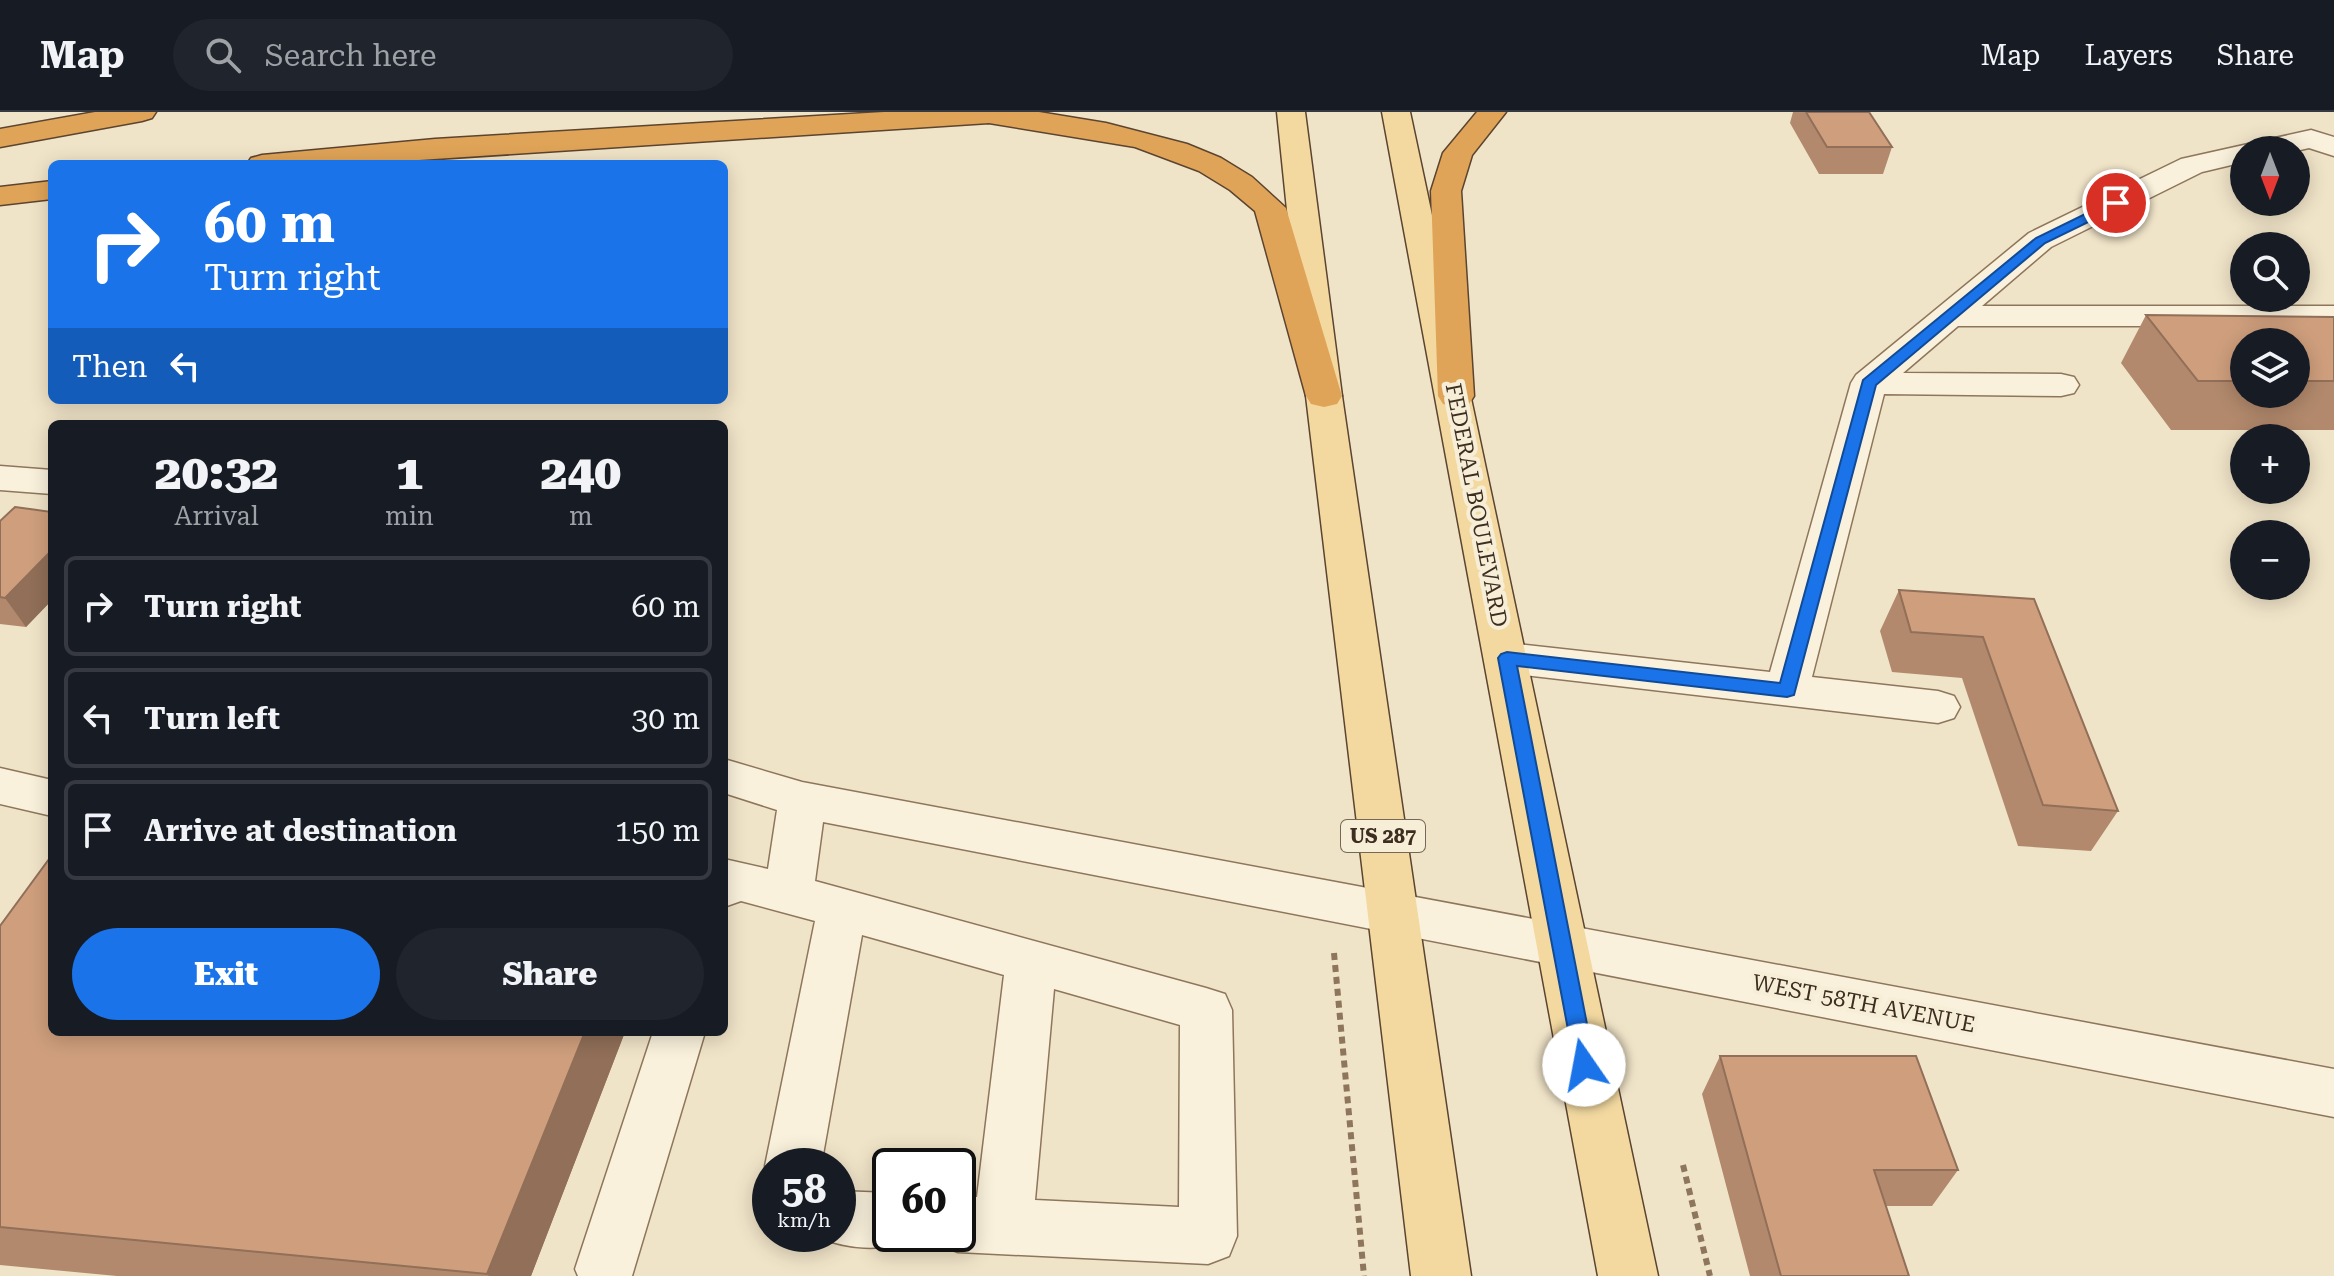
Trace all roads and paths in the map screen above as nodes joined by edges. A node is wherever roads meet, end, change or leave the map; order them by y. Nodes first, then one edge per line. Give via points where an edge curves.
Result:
1 (142, 112) edge
2 (1025, 112) edge
3 (1291, 112) edge
4 (1396, 112) edge
5 (1492, 112) edge
6 (986, 114) junction
7 (0, 138) edge
8 (2310, 139) edge
9 (2334, 147) edge
10 (2230, 156) edge
11 (305, 160) edge
12 (48, 190) edge
13 (0, 196) edge
14 (1950, 316) junction
15 (2334, 316) edge
16 (1869, 383) junction
17 (2061, 385) dead end
18 (1324, 396) junction
19 (1456, 396) junction
20 (0, 478) edge
21 (48, 482) edge
22 (1507, 658) junction
23 (1787, 690) junction
24 (1938, 707) dead end
25 (728, 777) edge
26 (0, 786) edge
27 (48, 797) edge
28 (802, 800) junction
29 (728, 882) edge
30 (789, 894) junction
31 (1330, 901) junction
32 (842, 910) junction
33 (1393, 913) junction
34 (1559, 945) junction
35 (1031, 962) junction
36 (678, 1036) edge
37 (2334, 1093) edge
38 (796, 1148) edge
39 (1683, 1165) dead end
40 (981, 1225) edge
41 (605, 1269) dead end
42 (1364, 1276) edge
43 (1441, 1276) edge
44 (1628, 1276) edge
45 (1710, 1276) edge

1 - 7 highway
2 - 6 highway
3 - 18 main road, US 287
4 - 19 main road, FEDERAL BOULEVARD
5 - 19 highway via 1458,153 1446,191
6 - 11 highway
6 - 18 highway via 1130,135 1181,149 1251,189 1270,208
8 - 9 street
10 - 14 street via 2192,165 2040,240
12 - 13 highway
14 - 15 street
14 - 16 street
16 - 17 street
16 - 23 street
18 - 33 main road, US 287
19 - 22 main road, FEDERAL BOULEVARD
20 - 21 street
22 - 23 street
22 - 34 main road, FEDERAL BOULEVARD
23 - 24 street
25 - 28 street, WEST 58TH AVENUE
26 - 27 street
28 - 30 street
28 - 31 street, WEST 58TH AVENUE
29 - 30 street
30 - 32 street
31 - 33 street, WEST 58TH AVENUE
31 - 42 path
32 - 35 street
32 - 38 street
33 - 34 street, WEST 58TH AVENUE
33 - 43 main road, US 287
34 - 37 street, WEST 58TH AVENUE
34 - 44 main road, FEDERAL BOULEVARD
35 - 40 street
35 - 40 street via 1206,1010 1208,1236
36 - 41 street
39 - 45 path

